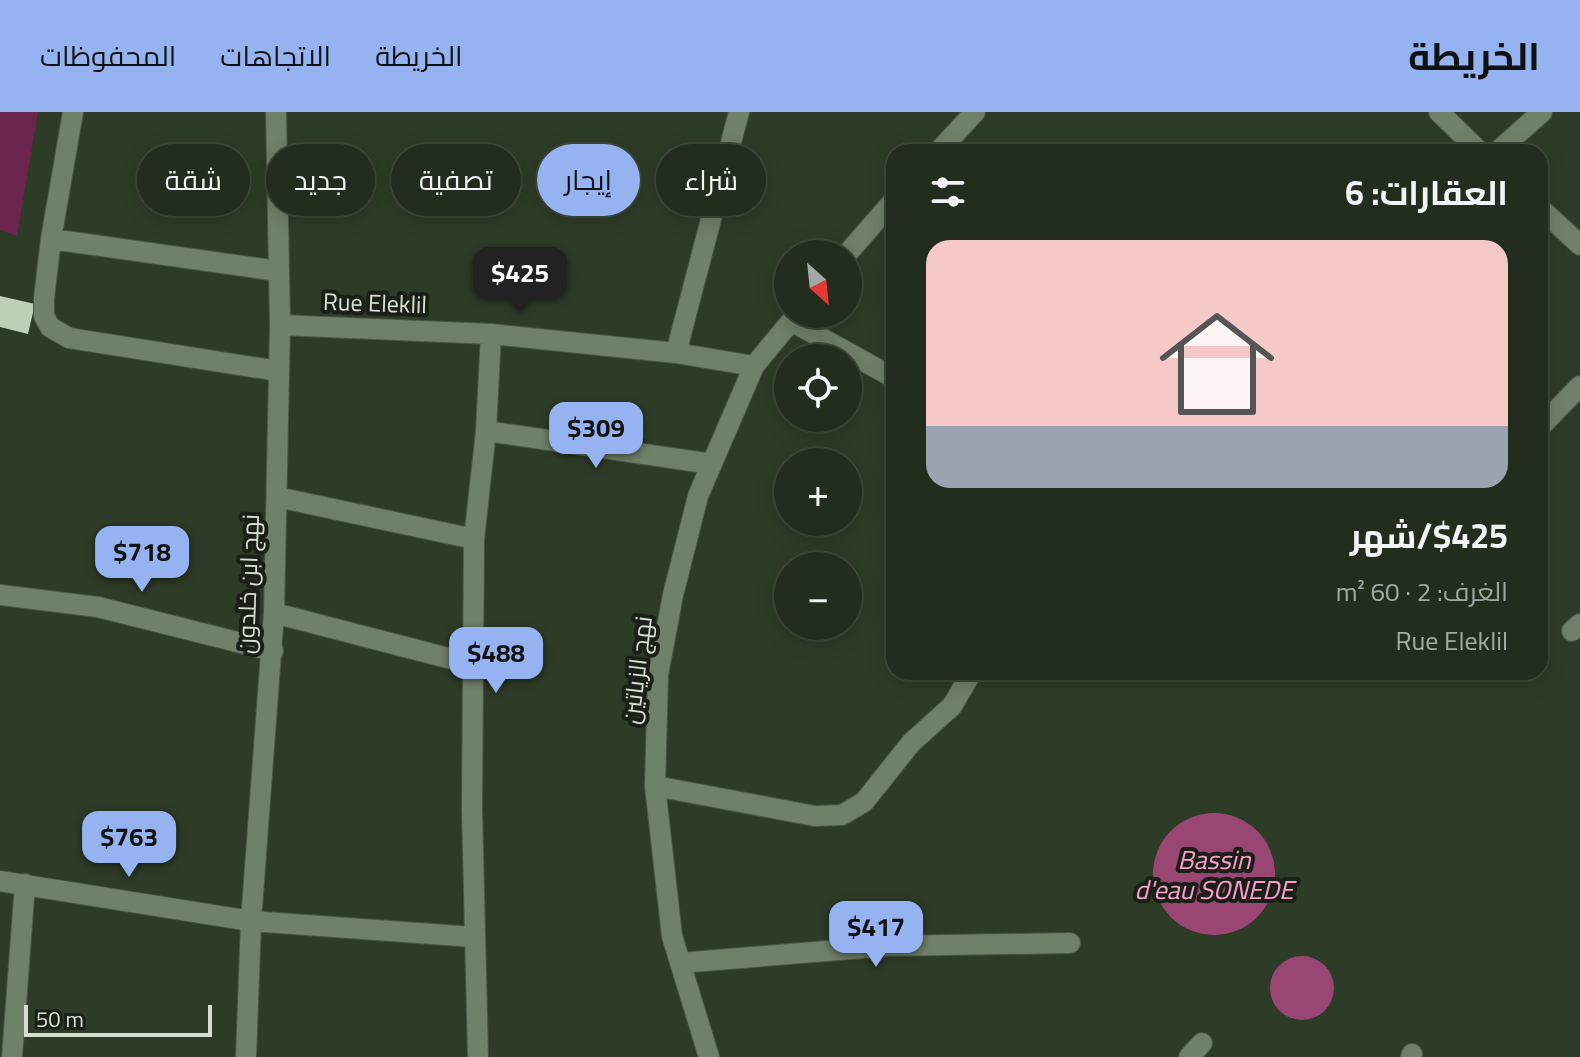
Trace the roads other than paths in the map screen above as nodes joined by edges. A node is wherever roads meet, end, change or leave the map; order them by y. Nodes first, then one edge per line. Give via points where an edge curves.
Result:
1 (73, 112) edge
2 (276, 112) edge
3 (739, 112) edge
4 (975, 112) edge
5 (1439, 112) edge
6 (1542, 112) edge
7 (945, 144) edge
8 (1472, 144) edge
9 (1506, 144) edge
10 (886, 209) edge
11 (1548, 219) edge
12 (51, 239) junction
13 (859, 240) edge
14 (1580, 245) edge
15 (278, 271) junction
16 (280, 325) junction
17 (786, 328) edge
18 (811, 328) edge
19 (491, 334) junction
20 (676, 353) junction
21 (754, 366) junction
22 (278, 371) junction
23 (886, 373) edge
24 (1580, 386) edge
25 (1548, 419) edge
26 (486, 431) junction
27 (712, 464) junction
28 (277, 497) junction
29 (474, 539) junction
30 (0, 595) edge
31 (274, 613) junction
32 (273, 651) junction
33 (475, 665) junction
34 (967, 680) edge
35 (655, 786) junction
36 (0, 881) edge
37 (25, 884) junction
38 (251, 921) junction
39 (474, 937) junction
40 (1070, 943) dead end
41 (680, 963) junction
42 (8, 1014) edge
43 (12, 1057) edge
44 (246, 1057) edge
45 (478, 1057) edge
46 (709, 1057) edge

1 - 12 street
2 - 15 street, نهج ابن خلدون
3 - 20 street
4 - 7 street
5 - 8 street
6 - 9 street
10 - 13 street
11 - 14 street
12 - 15 street
12 - 22 street via 44,316 50,327 69,338
15 - 16 street, نهج ابن خلدون
16 - 19 street, Rue Eleklil
16 - 22 street, نهج ابن خلدون
17 - 21 street, نهج الزياتين
18 - 23 street
19 - 20 street, Rue Eleklil
19 - 26 street
20 - 21 street, Rue Eleklil
21 - 27 street, نهج الزياتين
22 - 28 street, نهج ابن خلدون
24 - 25 street
26 - 27 street
26 - 29 street
27 - 35 street, نهج الزياتين via 698,496 658,675
28 - 29 street
28 - 31 street, نهج ابن خلدون
29 - 33 street
30 - 32 street via 98,607
31 - 32 street, نهج ابن خلدون
31 - 33 street
32 - 38 street, نهج ابن خلدون
33 - 39 street
34 - 35 street via 952,706 911,743 864,802 842,815 815,816
35 - 41 street, نهج الزياتين via 672,936
36 - 37 street
37 - 38 street
37 - 42 street
38 - 39 street
38 - 44 street, نهج ابن خلدون
39 - 45 street
40 - 41 street via 888,946
41 - 46 street, نهج الزياتين
42 - 43 street

